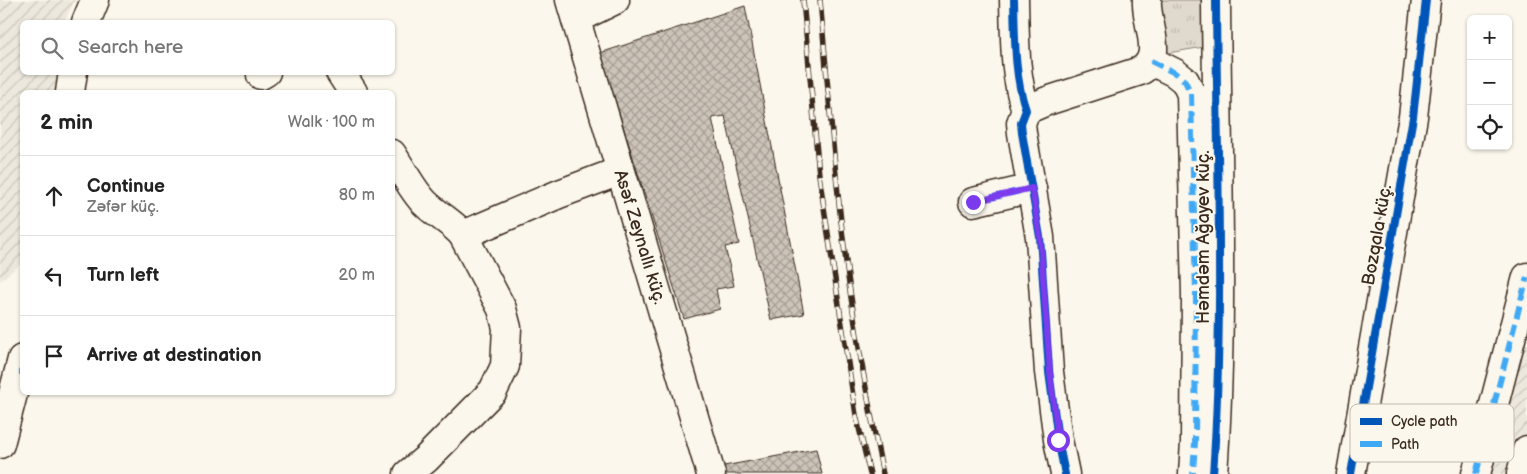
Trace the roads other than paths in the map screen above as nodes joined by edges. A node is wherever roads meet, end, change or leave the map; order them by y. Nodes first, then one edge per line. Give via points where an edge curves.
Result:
1 (95, 0) edge
2 (615, 0) edge
3 (1014, 0) edge
4 (1147, 0) edge
5 (1216, 0) edge
6 (1426, 0) edge
7 (573, 10) edge
8 (87, 20) edge
9 (1151, 61) junction
10 (73, 75) edge
11 (342, 75) edge
12 (70, 90) edge
13 (352, 90) edge
14 (1026, 110) junction
15 (395, 159) edge
16 (620, 171) junction
17 (1032, 188) junction
18 (973, 202) dead end
19 (463, 236) junction
20 (1527, 277) edge
21 (20, 372) edge
22 (1363, 404) edge
23 (1494, 404) edge
24 (0, 444) edge
25 (1527, 450) edge
26 (408, 474) edge
27 (711, 474) edge
28 (1065, 474) edge
29 (1194, 474) edge
30 (1213, 474) edge
31 (1521, 474) edge

1 - 8 street
2 - 7 street
3 - 14 street via 1018,72
4 - 9 street via 1154,46
5 - 30 street, Həmdəm Ağayev küç. via 1219,294
6 - 22 street, Bozqala küç. via 1413,117
7 - 16 street, Asəf Zeynallı küç.
9 - 14 street via 1140,71
9 - 29 street via 1185,81 1190,94 1196,294
10 - 12 street
11 - 13 street
14 - 17 street via 1021,123
15 - 19 street via 422,200
16 - 19 street
16 - 27 street, Asəf Zeynallı küç.
17 - 18 street
17 - 28 street via 1040,237 1050,372
19 - 26 street via 502,309 507,328 505,366 493,391
20 - 23 street
21 - 24 street
25 - 31 street

